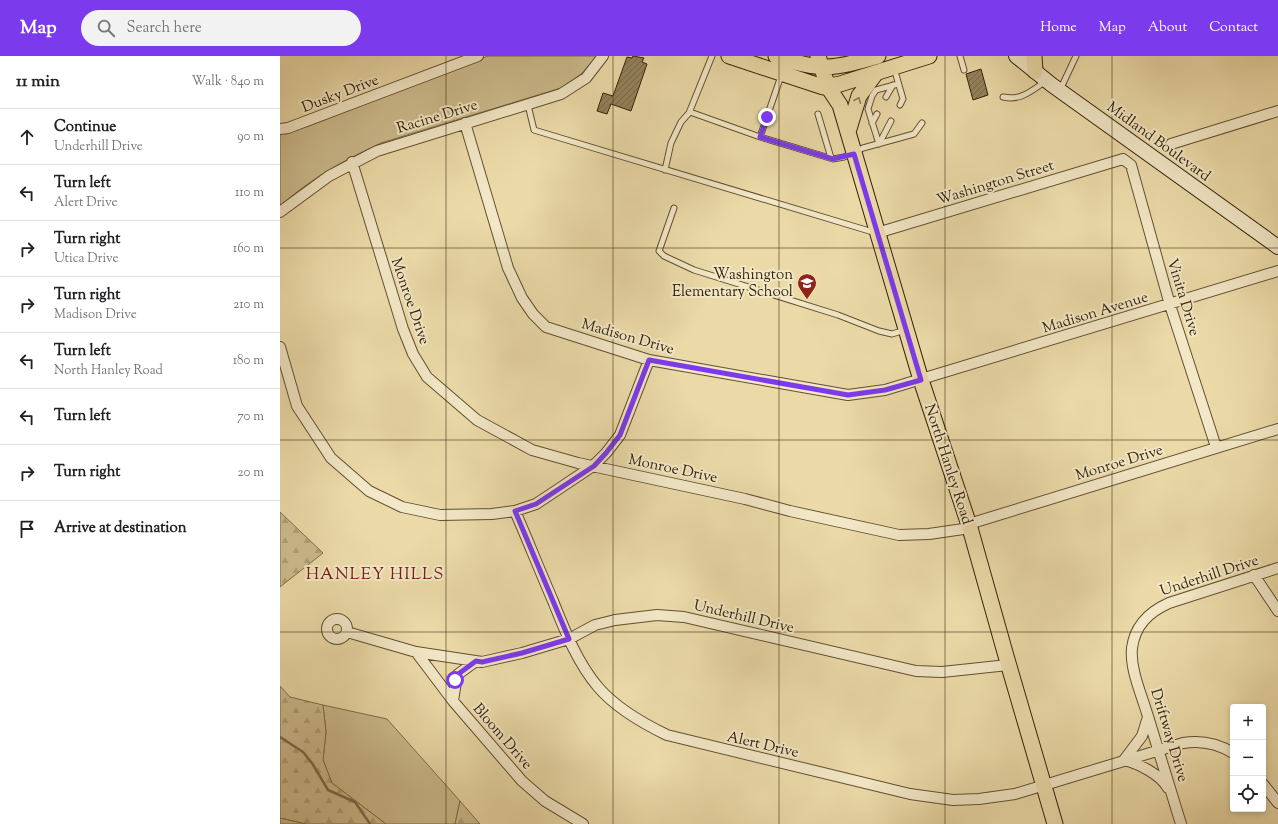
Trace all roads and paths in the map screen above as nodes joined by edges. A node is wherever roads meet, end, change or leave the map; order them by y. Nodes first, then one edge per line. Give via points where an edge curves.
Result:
1 (476, 56) edge
2 (603, 56) edge
3 (712, 56) edge
4 (729, 56) edge
5 (776, 56) edge
6 (878, 56) edge
7 (929, 56) edge
8 (960, 56) edge
9 (1076, 56) edge
10 (1024, 57) edge
11 (828, 61) edge
12 (894, 67) junction
13 (964, 70) dead end
14 (876, 73) junction
15 (782, 75) junction
16 (1041, 76) junction
17 (834, 85) junction
18 (896, 85) junction
19 (1060, 91) junction
20 (886, 97) dead end
21 (1003, 97) dead end
22 (528, 105) junction
23 (900, 105) dead end
24 (1278, 111) edge
25 (690, 112) junction
26 (818, 114) dead end
27 (878, 114) dead end
28 (891, 121) dead end
29 (465, 123) junction
30 (872, 123) junction
31 (922, 123) dead end
32 (280, 129) edge
33 (848, 132) junction
34 (760, 137) junction
35 (879, 144) junction
36 (1171, 144) dead end
37 (854, 154) junction
38 (831, 158) junction
39 (1123, 159) joint
40 (352, 162) junction
41 (665, 170) junction
42 (674, 208) dead end
43 (280, 212) edge
44 (877, 233) junction
45 (1278, 247) edge
46 (1278, 271) edge
47 (1170, 305) junction
48 (906, 330) junction
49 (280, 347) edge
50 (649, 360) junction
51 (921, 380) junction
52 (1278, 429) edge
53 (1216, 446) junction
54 (594, 466) junction
55 (515, 511) junction
56 (970, 526) junction
57 (1278, 568) edge
58 (1254, 575) junction
59 (1278, 611) edge
60 (347, 632) dead end
61 (569, 639) junction
62 (416, 652) junction
63 (1132, 655) joint
64 (476, 661) junction
65 (1008, 665) junction
66 (453, 701) junction
67 (1148, 717) junction
68 (1158, 750) junction
69 (1230, 752) edge
70 (1124, 760) junction
71 (1044, 785) junction
72 (1266, 788) edge
73 (1171, 793) junction
74 (1278, 803) edge
75 (583, 824) edge
76 (1055, 824) edge
77 (1181, 824) edge

1 - 32 street, Dusky Drive
2 - 22 street, Racine Drive via 586,78 562,94
3 - 25 lane
4 - 15 main road
5 - 11 main road via 809,67
6 - 11 main road
7 - 12 main road
8 - 13 lane
9 - 19 lane
10 - 16 main road
11 - 15 main road via 808,73
11 - 17 main road, North Hanley Road
12 - 14 main road
12 - 18 lane
14 - 17 main road
33 -> 14 main road via 859,96
15 - 17 main road via 818,87
15 - 34 lane
16 - 19 main road, Midland Boulevard
16 - 21 lane via 1026,95 1013,99
17 - 33 main road, North Hanley Road
18 - 20 lane
18 - 23 lane via 903,99
18 - 30 lane via 876,90 872,96 868,109
19 - 45 main road, Midland Boulevard
22 - 29 street, Racine Drive
22 - 41 lane via 534,130
24 - 36 street
25 - 34 lane
25 - 41 lane via 681,122 671,142
26 - 38 lane
27 - 30 lane
28 - 35 lane
29 - 40 street, Racine Drive via 377,151
29 - 50 street, Madison Drive via 508,268 522,298 533,314 546,327
30 - 35 lane
31 - 35 lane via 914,134
33 - 37 main road, North Hanley Road
34 - 38 lane
35 - 37 lane via 863,148
37 - 38 lane
37 - 44 main road, North Hanley Road
39 - 44 street, Washington Street
39 - 47 street, Vinita Drive via 1131,165
40 - 43 street, Racine Drive
40 - 54 street, Monroe Drive via 403,329 413,354 427,377 477,420 532,450
41 - 44 lane
42 - 48 lane via 659,251 664,256 694,270 838,316 879,332 892,334
44 - 48 main road, North Hanley Road
46 - 47 street, Madison Avenue
47 - 51 street, Madison Avenue
47 - 53 street, Vinita Drive
48 - 51 main road, North Hanley Road
49 - 55 street via 298,406 331,458 369,492 402,507 440,515 474,516
50 - 51 street, Madison Drive via 848,395 885,390
50 - 54 street via 620,435
51 - 56 main road, North Hanley Road
52 - 53 street, Monroe Drive
53 - 56 street, Monroe Drive
54 - 55 street via 536,504
54 - 56 street, Monroe Drive via 899,535 929,534
55 - 61 street, Alert Drive
56 - 65 main road, North Hanley Road
57 - 58 street, Underhill Drive
58 - 59 street
58 - 63 street, Underhill Drive via 1155,609 1138,628
60 - 62 street, Underhill Drive
61 - 64 street, Underhill Drive via 522,653 482,662
61 - 65 street, Underhill Drive via 595,626 615,620 657,614 684,617 916,672
61 - 71 street, Alert Drive via 598,687 640,721 667,735 929,798 994,798
62 - 64 street, Underhill Drive
62 - 66 street, Bloom Drive
63 - 67 street, Driftway Drive
64 - 66 street via 457,675
65 - 71 main road, North Hanley Road
66 - 75 street, Bloom Drive via 522,781 545,801
67 - 68 street, Driftway Drive
67 - 70 street via 1142,736
68 - 69 street, Alert Drive via 1194,741 1214,744
68 - 70 street, Alert Drive
68 - 73 street, Driftway Drive
70 - 71 street, Alert Drive
70 - 73 street via 1155,775 1166,783
71 - 76 main road, North Hanley Road
72 - 74 street
73 - 77 street, Driftway Drive

